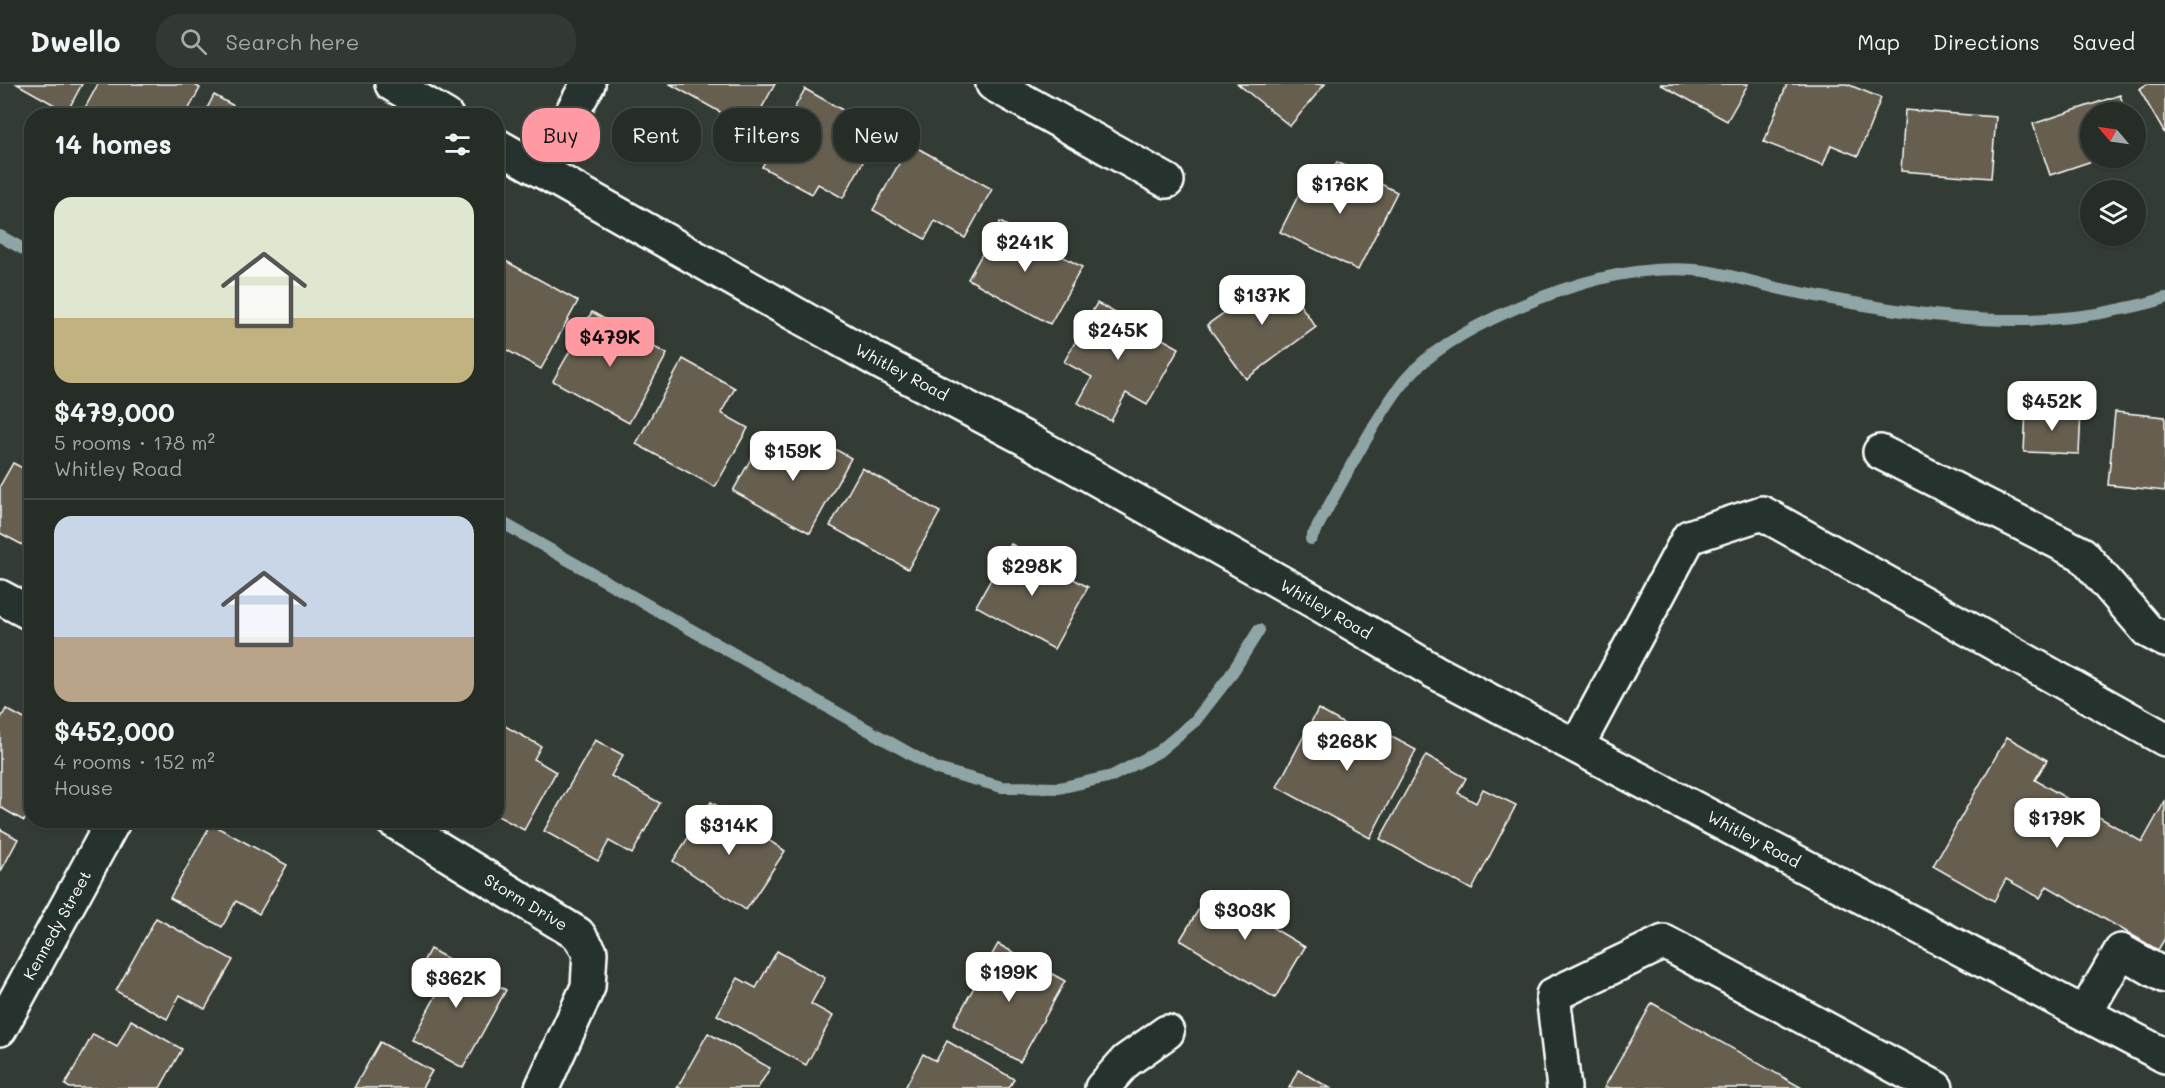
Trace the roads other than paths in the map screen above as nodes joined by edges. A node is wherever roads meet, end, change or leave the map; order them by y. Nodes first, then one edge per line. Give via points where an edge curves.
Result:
1 (392, 84) edge
2 (588, 84) edge
3 (993, 84) edge
4 (432, 108) edge
5 (504, 150) edge
6 (540, 170) junction
7 (1167, 181) dead end
8 (1880, 452) dead end
9 (0, 597) edge
10 (24, 610) edge
11 (2165, 640) edge
12 (2165, 739) edge
13 (1577, 746) junction
14 (110, 828) edge
15 (405, 828) edge
16 (2165, 976) edge
17 (2085, 1013) junction
18 (0, 1029) edge
19 (1167, 1032) dead end
20 (2165, 1056) edge
21 (542, 1088) edge
22 (1102, 1088) edge
23 (1564, 1088) edge
24 (1936, 1088) edge

1 - 4 street
2 - 6 street
3 - 7 street
5 - 6 street, Whitley Road
6 - 13 street, Whitley Road via 882,363 1026,439 1435,672
8 - 11 street via 2082,554 2148,631
9 - 10 street
12 - 13 street via 1761,513 1689,537
13 - 17 street, Whitley Road
14 - 18 street, Kennedy Street
15 - 21 street, Storm Drive via 578,934 590,952 588,987
16 - 17 street via 2121,951
17 - 20 street, Whitley Road
19 - 22 street via 1126,1060
23 - 24 street via 1554,995 1664,942

